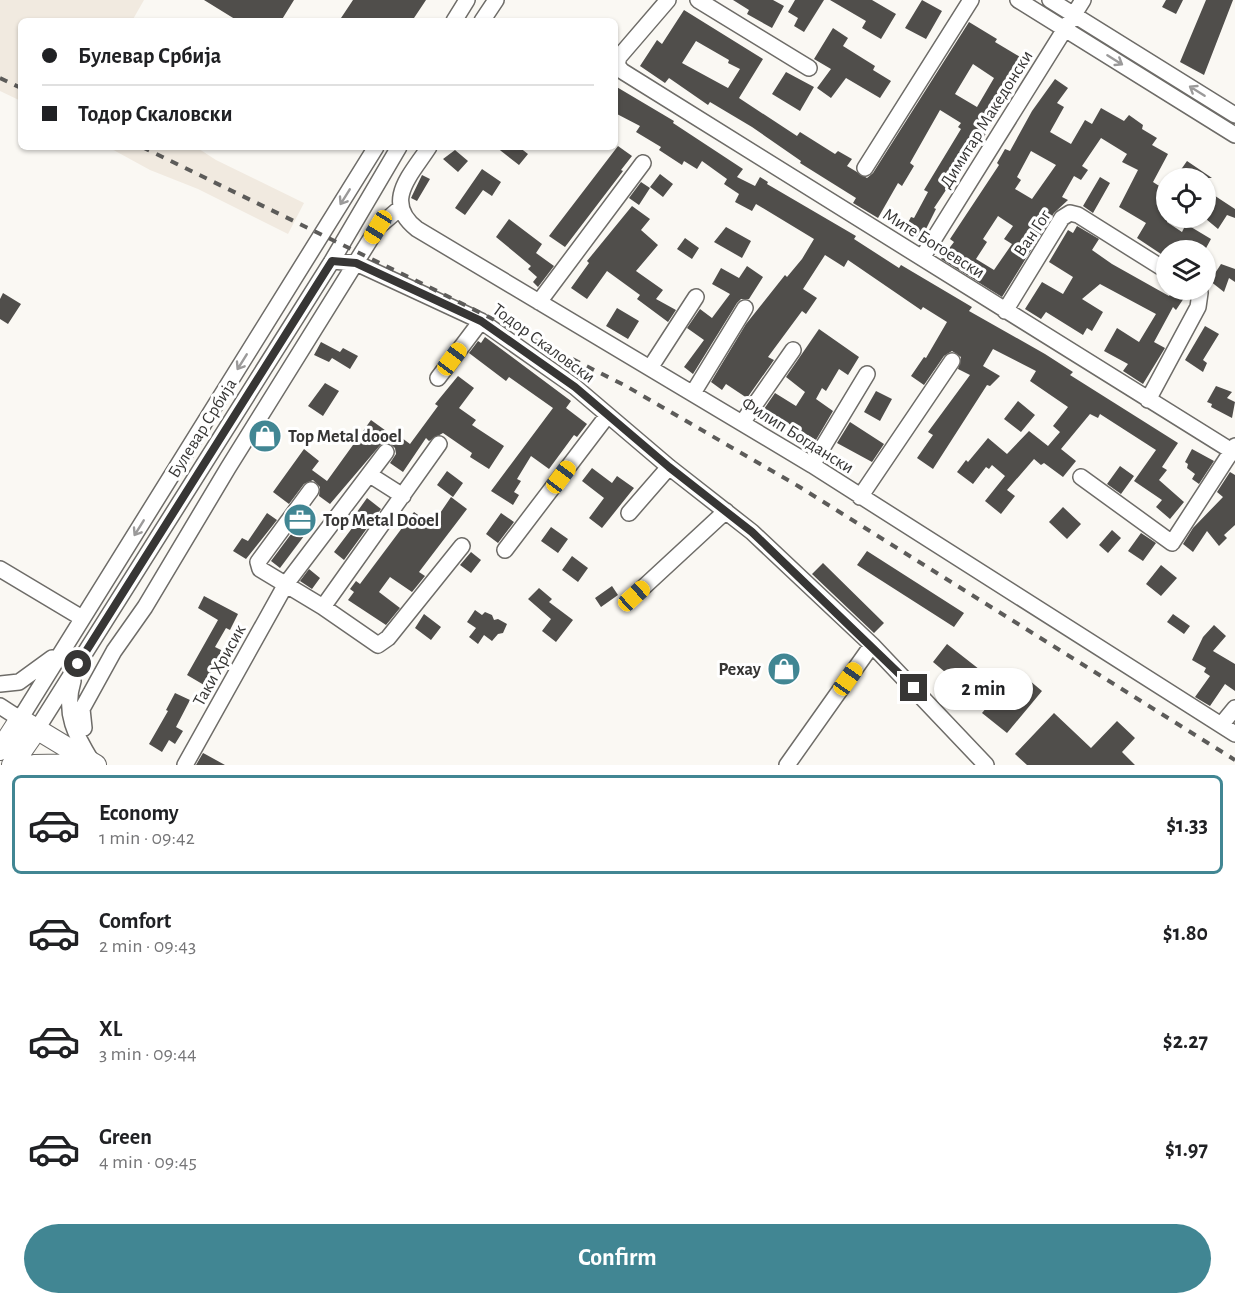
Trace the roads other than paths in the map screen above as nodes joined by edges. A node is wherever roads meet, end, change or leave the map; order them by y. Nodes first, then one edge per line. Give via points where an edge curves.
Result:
1 (467, 0) edge
2 (496, 0) edge
3 (668, 0) edge
4 (698, 0) edge
5 (971, 0) edge
6 (1018, 0) edge
7 (1050, 0) edge
8 (1083, 0) edge
9 (1074, 14) junction
10 (456, 18) edge
11 (484, 18) edge
12 (1065, 29) junction
13 (809, 68) dead end
14 (1235, 115) edge
15 (1235, 135) edge
16 (373, 150) edge
17 (397, 150) edge
18 (427, 150) edge
19 (643, 163) dead end
20 (865, 168) dead end
21 (399, 209) junction
22 (922, 258) junction
23 (332, 261) junction
24 (356, 263) junction
25 (1156, 264) edge
26 (696, 297) dead end
27 (1199, 300) edge
28 (539, 302) junction
29 (745, 308) dead end
30 (1005, 310) junction
31 (481, 321) junction
32 (793, 350) dead end
33 (952, 361) dead end
34 (650, 368) junction
35 (867, 374) dead end
36 (438, 378) dead end
37 (693, 393) junction
38 (1148, 400) junction
39 (608, 416) junction
40 (742, 423) junction
41 (439, 444) dead end
42 (1234, 450) edge
43 (386, 452) dead end
44 (812, 465) junction
45 (669, 467) junction
46 (370, 474) junction
47 (1081, 477) dead end
48 (311, 490) dead end
49 (403, 496) junction
50 (860, 497) junction
51 (726, 511) junction
52 (629, 513) dead end
53 (462, 546) dead end
54 (505, 550) dead end
55 (0, 568) edge
56 (286, 584) junction
57 (634, 596) dead end
58 (323, 607) junction
59 (82, 618) junction
60 (872, 645) junction
61 (63, 648) junction
62 (78, 664) junction
63 (0, 684) edge
64 (0, 706) edge
65 (1235, 708) edge
66 (20, 719) junction
67 (1221, 725) junction
68 (84, 728) dead end
69 (37, 729) junction
70 (1235, 734) edge
71 (0, 750) edge
72 (95, 764) edge
73 (12, 765) edge
74 (34, 765) edge
75 (185, 765) edge
76 (787, 765) edge
77 (986, 765) edge

1 - 10 street
2 - 11 street
3 - 22 street, Мите Богоевски via 619,57 622,71
4 - 13 street
5 - 20 street
6 - 12 street
7 - 9 street
8 - 9 street, Димитар Македонски
9 - 12 street, Димитар Македонски
14 -> 9 street
12 -> 15 street
12 - 22 street, Димитар Македонски
16 -> 59 street, Булевар Србија
17 - 23 street, Булевар Србија
18 - 21 street via 402,191
19 - 28 street
21 - 24 street via 378,227
21 - 28 street, Филип Богдански via 417,229
22 - 30 street, Мите Богоевски
23 - 24 street
23 - 62 street, Булевар Србија
24 - 31 street, Тодор Скаловски
24 - 68 street via 145,607 114,651 82,709
25 - 30 street, Ван Гог via 1070,213 1062,218
26 - 34 street
27 - 38 street
28 - 34 street, Филип Богдански
29 - 37 street
30 - 38 street, Мите Богоевски
31 - 36 street
31 - 39 street, Тодор Скаловски via 575,387
32 - 40 street
33 - 50 street
34 - 37 street, Филип Богдански
35 - 44 street
37 - 40 street, Филип Богдански
38 - 42 street, Мите Богоевски
39 - 45 street, Тодор Скаловски
39 - 54 street
40 - 44 street, Филип Богдански
41 - 49 street
42 - 47 street, Мите Богоевски via 1172,543
43 - 46 street, Таки Хрисик
44 - 50 street, Филип Богдански
45 - 51 street, Тодор Скаловски
45 - 52 street
46 - 49 street
46 - 56 street, Таки Хрисик
48 - 56 street via 258,562 260,569
49 - 58 street
50 - 67 street, Филип Богдански
51 - 57 street
51 - 60 street, Тодор Скаловски
53 - 58 street via 388,638 378,645
55 - 59 street
56 - 58 street
56 - 75 street, Таки Хрисик
59 - 61 street, Булевар Србија
60 - 76 street
60 - 77 street, Тодор Скаловски
61 - 63 street via 25,679
61 - 66 street, Булевар Србија
62 - 69 street, Булевар Србија
62 - 72 street via 69,695 69,715 77,738
64 - 66 street
65 - 67 street
66 - 69 main road
66 - 71 main road
67 - 70 street, Филип Богдански
69 - 72 main road
69 - 73 main road
72 - 74 main road

